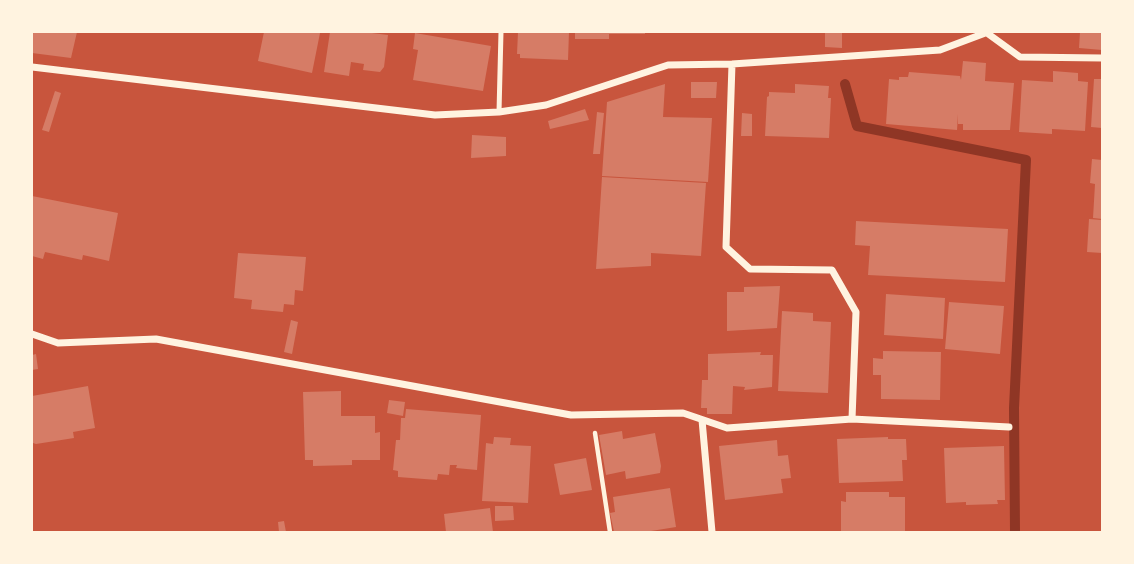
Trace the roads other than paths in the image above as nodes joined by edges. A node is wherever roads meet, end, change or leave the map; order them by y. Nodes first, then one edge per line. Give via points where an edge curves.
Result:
1 (500, 32) edge
2 (988, 32) edge
3 (1102, 58) edge
4 (732, 64) junction
5 (32, 67) edge
6 (499, 112) junction
7 (32, 334) edge
8 (852, 419) junction
9 (702, 420) junction
10 (1009, 427) dead end
11 (712, 533) edge

1 - 6 lane
2 - 3 street via 1020,57
2 - 4 street via 940,50
4 - 6 street via 668,65 545,105
4 - 8 street via 726,247 750,269 832,270 856,312
5 - 6 street via 435,115
7 - 9 street via 58,343 156,339 570,415 683,414
8 - 9 street via 727,428
8 - 10 street
9 - 11 street

